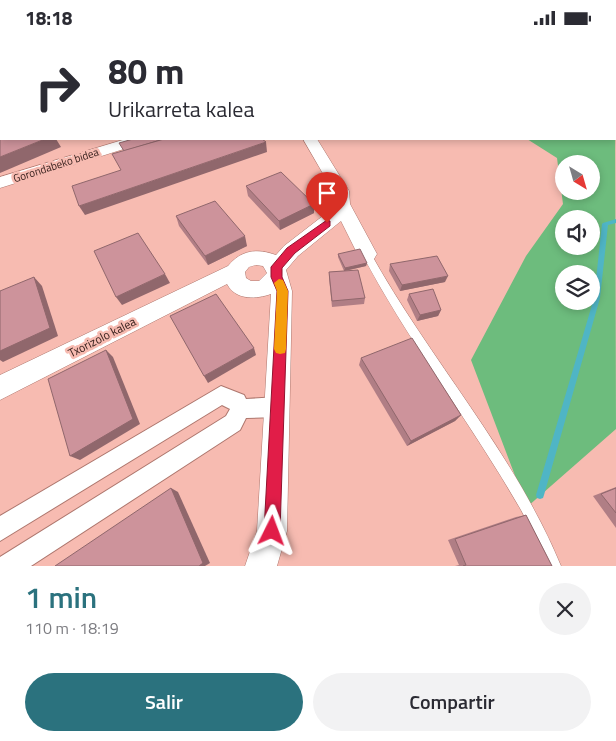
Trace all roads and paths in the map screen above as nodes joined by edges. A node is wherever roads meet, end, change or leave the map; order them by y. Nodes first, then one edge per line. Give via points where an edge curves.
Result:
1 (138, 140) edge
2 (311, 140) edge
3 (0, 183) edge
4 (341, 204) junction
5 (318, 231) junction
6 (368, 253) joint
7 (255, 257) junction
8 (277, 272) junction
9 (236, 276) junction
10 (0, 388) edge
11 (278, 407) junction
12 (240, 409) junction
13 (0, 529) edge
14 (9, 566) edge
15 (261, 566) edge
16 (554, 566) edge

1 - 3 street, Gorondabeko bidea
2 - 4 street via 340,191
4 - 5 street via 335,216
4 - 6 street
5 - 7 street
5 - 8 street via 291,251
6 - 16 lane via 384,288 526,507
7 - 8 street via 268,259
7 - 9 street via 242,261
8 - 9 street via 274,282 262,289 247,289
8 - 11 street via 282,291
9 - 10 street, Txorizolo kalea via 204,286
11 - 12 street
11 - 15 street via 272,531
12 - 13 street via 237,402 221,395
12 - 14 street via 233,423

